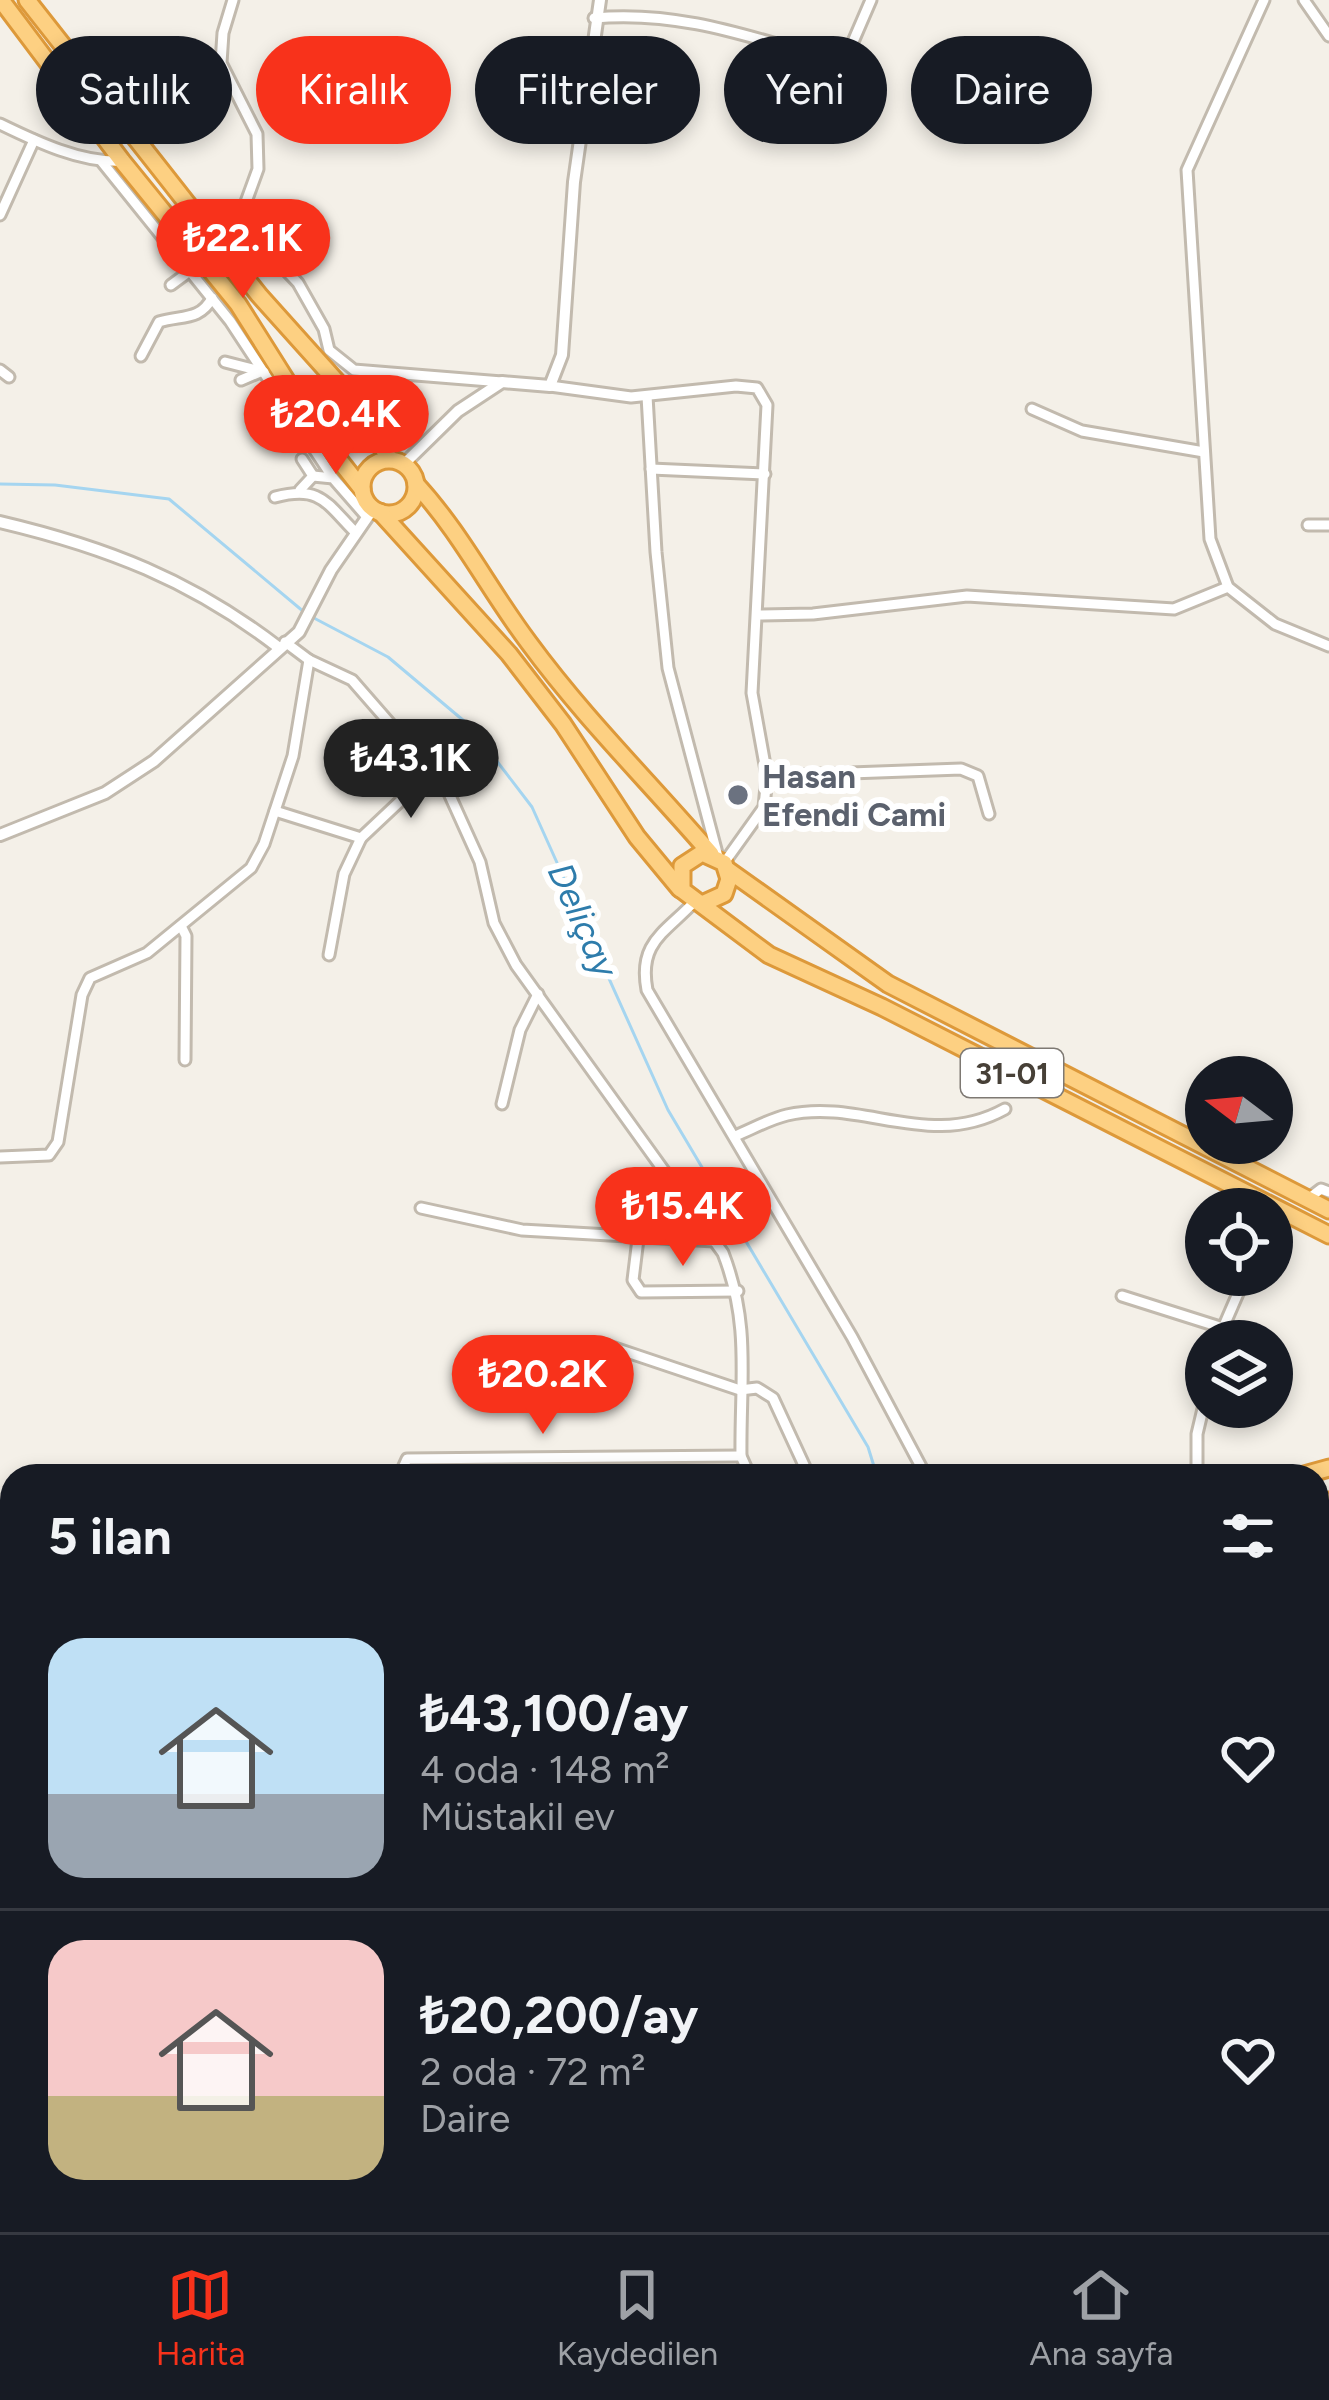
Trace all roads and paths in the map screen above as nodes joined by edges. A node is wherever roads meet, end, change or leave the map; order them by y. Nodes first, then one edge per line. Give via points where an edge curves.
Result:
1 (1, 0) edge
2 (27, 0) edge
3 (233, 0) edge
4 (600, 0) edge
5 (871, 0) edge
6 (1264, 0) edge
7 (1304, 0) edge
8 (594, 18) junction
9 (1329, 37) edge
10 (0, 124) edge
11 (34, 140) junction
12 (122, 161) junction
13 (102, 162) junction
14 (0, 215) edge
15 (190, 271) junction
16 (171, 285) dead end
17 (212, 298) junction
18 (141, 356) dead end
19 (225, 362) dead end
20 (262, 372) junction
21 (241, 380) dead end
22 (502, 382) junction
23 (550, 386) junction
24 (647, 395) junction
25 (1032, 409) dead end
26 (1204, 452) junction
27 (302, 459) dead end
28 (397, 462) junction
29 (652, 469) junction
30 (765, 474) junction
31 (314, 476) junction
32 (333, 478) junction
33 (416, 484) junction
34 (362, 489) junction
35 (301, 490) junction
36 (275, 497) dead end
37 (373, 513) junction
38 (0, 522) edge
39 (1308, 525) dead end
40 (1329, 525) edge
41 (356, 533) junction
42 (1228, 587) junction
43 (758, 615) junction
44 (282, 644) junction
45 (1329, 646) edge
46 (308, 660) junction
47 (431, 772) junction
48 (767, 776) junction
49 (275, 812) junction
50 (989, 814) dead end
51 (0, 835) edge
52 (361, 838) junction
53 (720, 861) junction
54 (692, 898) junction
55 (181, 926) junction
56 (328, 955) dead end
57 (538, 994) junction
58 (185, 1060) dead end
59 (502, 1104) dead end
60 (1005, 1109) dead end
61 (735, 1136) junction
62 (0, 1157) edge
63 (1329, 1192) edge
64 (1308, 1199) junction
65 (421, 1208) dead end
66 (1329, 1210) edge
67 (1329, 1235) edge
68 (638, 1239) junction
69 (714, 1240) junction
70 (738, 1291) junction
71 (1122, 1296) dead end
72 (1198, 1320) edge
73 (600, 1342) dead end
74 (740, 1390) junction
75 (1198, 1428) edge
76 (741, 1456) junction
77 (405, 1464) edge
78 (745, 1464) edge
79 (803, 1464) edge
80 (920, 1464) edge
81 (1197, 1464) edge

1 - 12 highway
2 - 28 highway
3 - 22 street via 221,63 256,134 258,169 239,221 298,284 329,350 354,370
4 - 8 street
5 - 8 street via 846,58 835,61 695,23 640,14
6 - 26 street via 1187,170
7 - 9 street
8 - 23 street via 562,355
10 - 11 street
11 - 13 street
11 - 14 street
12 - 13 street
12 - 34 highway via 238,304
13 - 15 street
15 - 16 street
15 - 17 street
17 - 18 street via 196,316 159,322
17 - 20 street
19 - 20 street
20 - 21 street
20 - 32 street
22 - 23 street
22 - 28 street
23 - 24 street
24 - 29 street
24 - 30 street via 757,388 766,406
25 - 26 street via 1082,430
26 - 42 street via 1210,539
27 - 31 street
28 - 33 highway
28 - 34 highway via 369,468
29 - 30 street
29 - 53 street via 668,668
30 - 43 street
31 - 32 street
31 - 35 street
32 - 37 street
33 - 37 highway via 408,505
33 - 53 highway, 31-01 via 586,717
34 - 37 highway
35 - 36 street
35 - 41 street via 322,496
37 - 41 street
37 - 54 highway, 31-01 via 508,654 637,837
38 - 44 street via 158,571
39 - 40 street
41 - 44 street via 298,632
42 - 43 street via 1174,609 968,596
42 - 45 street via 1275,624
43 - 48 street via 752,693
44 - 46 street
44 - 51 street via 154,761 104,793
46 - 47 street via 352,680
46 - 49 street
47 - 52 street
47 - 57 street via 480,862 494,922
48 - 50 street via 961,769 977,776
48 - 53 street via 764,807
49 - 52 street
49 - 55 street via 251,868
52 - 56 street via 344,874
53 - 54 highway via 724,894
53 - 54 highway via 687,860 679,874
53 - 64 highway, 31-01 via 888,984
54 - 61 street via 649,944 646,989
54 - 67 highway, 31-01 via 769,955
55 - 58 street
55 - 62 street via 90,978 58,1142 49,1155
57 - 59 street
57 - 69 street
60 - 61 street via 976,1124 941,1127 788,1114
61 - 80 street
63 - 64 street
64 - 66 highway, 31-01
65 - 68 street via 521,1230
68 - 69 street
68 - 70 street via 634,1280 641,1292
69 - 70 street
70 - 74 street
71 - 72 street
73 - 74 street
74 - 76 street
74 - 79 street via 773,1398
75 - 81 street
76 - 77 street
76 - 78 street

